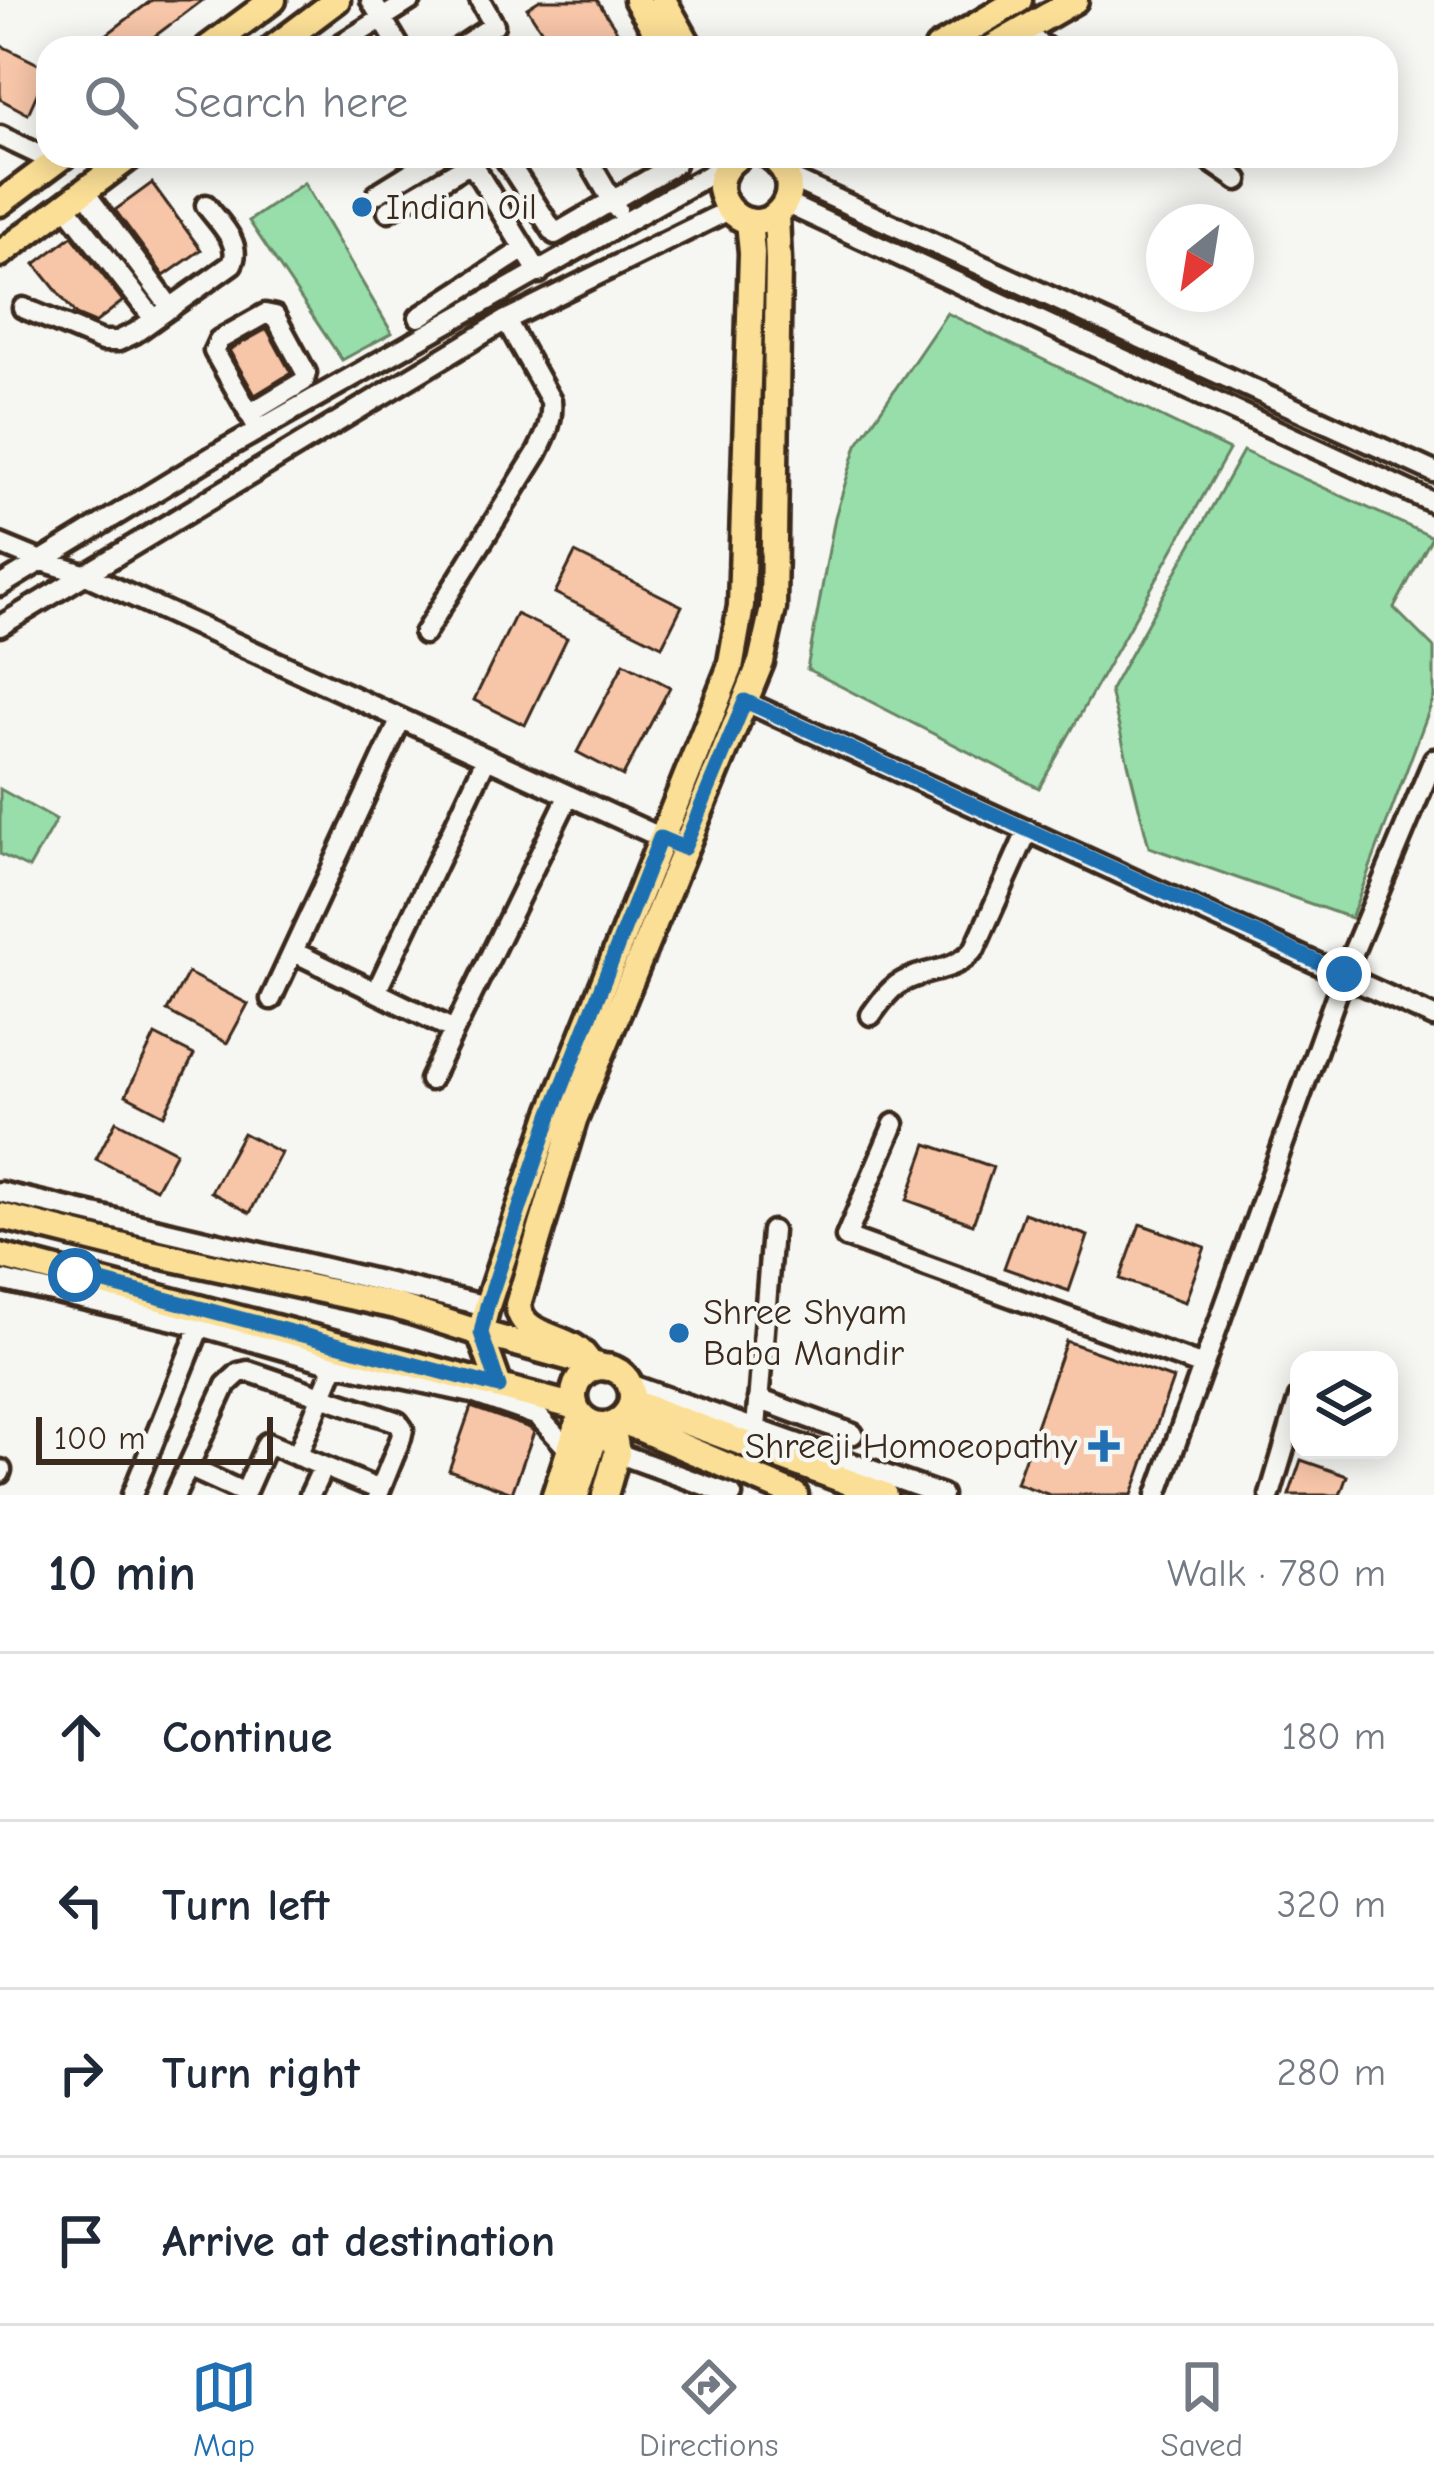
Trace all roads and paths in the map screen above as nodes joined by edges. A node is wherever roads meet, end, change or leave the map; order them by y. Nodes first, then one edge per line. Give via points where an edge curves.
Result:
1 (273, 0) edge
2 (337, 0) edge
3 (370, 0) edge
4 (411, 0) edge
5 (480, 0) edge
6 (637, 0) edge
7 (663, 0) edge
8 (1019, 0) edge
9 (1075, 0) edge
10 (382, 19) junction
11 (1021, 31) junction
12 (224, 36) edge
13 (289, 36) edge
14 (354, 36) edge
15 (393, 36) edge
16 (477, 36) edge
17 (659, 36) edge
18 (683, 36) edge
19 (958, 36) edge
20 (1012, 36) edge
21 (1028, 36) edge
22 (0, 136) edge
23 (36, 150) edge
24 (47, 168) edge
25 (115, 168) edge
26 (419, 168) edge
27 (456, 168) edge
28 (474, 168) edge
29 (513, 168) edge
30 (593, 168) edge
31 (668, 168) edge
32 (716, 168) edge
33 (726, 168) edge
34 (781, 168) edge
35 (1220, 168) edge
36 (1238, 180) dead end
37 (378, 193) dead end
38 (75, 198) junction
39 (613, 201) junction
40 (0, 203) edge
41 (206, 205) dead end
42 (780, 209) junction
43 (388, 211) dead end
44 (739, 215) junction
45 (626, 224) junction
46 (524, 249) junction
47 (0, 254) edge
48 (539, 273) junction
49 (23, 308) dead end
50 (163, 314) junction
51 (419, 316) dead end
52 (506, 320) junction
53 (254, 422) junction
54 (1434, 472) edge
55 (1434, 503) edge
56 (0, 544) edge
57 (39, 560) junction
58 (84, 574) junction
59 (0, 586) edge
60 (0, 626) edge
61 (424, 634) dead end
62 (745, 701) junction
63 (401, 719) junction
64 (486, 759) junction
65 (1434, 759) edge
66 (568, 796) junction
67 (1028, 830) junction
68 (672, 843) junction
69 (294, 952) junction
70 (1344, 974) junction
71 (377, 990) junction
72 (271, 999) dead end
73 (871, 1015) dead end
74 (1434, 1016) edge
75 (454, 1030) junction
76 (430, 1080) dead end
77 (894, 1124) dead end
78 (0, 1192) edge
79 (0, 1216) edge
80 (74, 1222) junction
81 (772, 1231) dead end
82 (0, 1256) edge
83 (0, 1280) edge
84 (74, 1286) junction
85 (487, 1306) junction
86 (200, 1326) junction
87 (481, 1333) junction
88 (335, 1364) junction
89 (598, 1365) junction
90 (1203, 1366) junction
91 (499, 1387) junction
92 (322, 1397) junction
93 (758, 1399) junction
94 (607, 1411) junction
95 (756, 1428) junction
96 (1290, 1428) edge
97 (853, 1434) dead end
98 (571, 1452) junction
99 (617, 1454) junction
100 (297, 1456) junction
101 (188, 1467) junction
102 (323, 1467) junction
103 (379, 1492) edge
104 (244, 1494) edge
105 (133, 1495) edge
106 (175, 1495) edge
107 (310, 1495) edge
108 (555, 1495) edge
109 (576, 1495) edge
110 (604, 1495) edge
111 (732, 1495) edge
112 (795, 1495) edge
113 (884, 1495) edge
114 (942, 1495) edge
115 (1157, 1495) edge
116 (1270, 1495) edge

1 - 12 main road
2 - 13 main road
3 - 10 street
4 - 10 street
5 - 16 street via 494,25
6 - 17 main road
7 - 18 main road
8 - 19 main road
9 - 11 main road
10 - 14 street
10 - 15 street
11 - 20 main road
11 - 21 street
22 - 23 street
24 - 40 main road
25 - 38 main road
26 - 37 street
27 - 43 street
28 - 46 street
29 - 39 street via 555,234
30 - 39 street
31 - 39 street
32 - 45 street
33 - 44 main road via 723,200
34 - 42 main road via 789,194
34 - 54 street
35 - 36 street
38 - 47 main road
38 - 50 street
39 - 45 street
41 - 50 street via 237,256
42 - 44 main road via 761,221
42 - 55 street
42 - 62 main road via 772,608
44 - 52 street
44 - 68 main road via 752,253 741,606 730,668
45 - 48 street
46 - 48 street
46 - 51 street
48 - 53 street
49 - 50 street via 102,341 118,341
52 - 58 street
52 - 61 street via 551,401 549,428
53 - 53 street via 214,351 265,314 275,316 306,373
53 - 57 street
56 - 57 street
57 - 58 street
57 - 59 street
58 - 60 street
58 - 63 street
62 - 67 street
62 - 68 main road
63 - 64 street
63 - 69 street
64 - 66 street
64 - 71 street
65 - 70 street
66 - 68 street
66 - 75 street
67 - 70 street
67 - 73 street via 969,956 897,985
68 - 85 main road via 551,1115
68 - 89 main road via 518,1305 526,1325
69 - 71 street
69 - 72 street
70 - 74 street
70 - 90 street
71 - 75 street
75 - 76 street
77 - 90 street via 846,1237
78 - 80 street
79 - 80 main road
80 - 85 street
80 - 87 main road
81 - 93 street
82 - 84 main road
83 - 84 street
84 - 86 street
84 - 91 main road
85 - 87 main road
86 - 88 street
86 - 105 street
87 - 89 main road
87 - 91 main road
88 - 92 street
88 - 98 street via 538,1416
89 - 94 main road via 624,1376
89 - 94 main road via 575,1392
90 - 115 street
91 - 94 main road
92 - 100 street
92 - 101 street via 239,1373
92 - 103 street via 390,1418 403,1430
93 - 95 street
93 - 97 street
94 - 95 street
94 - 98 main road
94 - 99 main road
94 - 109 main road
94 - 112 main road
94 - 113 main road
95 - 114 street
96 - 116 street
98 - 108 main road
99 - 110 main road
99 - 111 street
100 - 102 street
100 - 104 street via 267,1443
101 - 104 street
101 - 106 street
102 - 103 street
102 - 107 street

